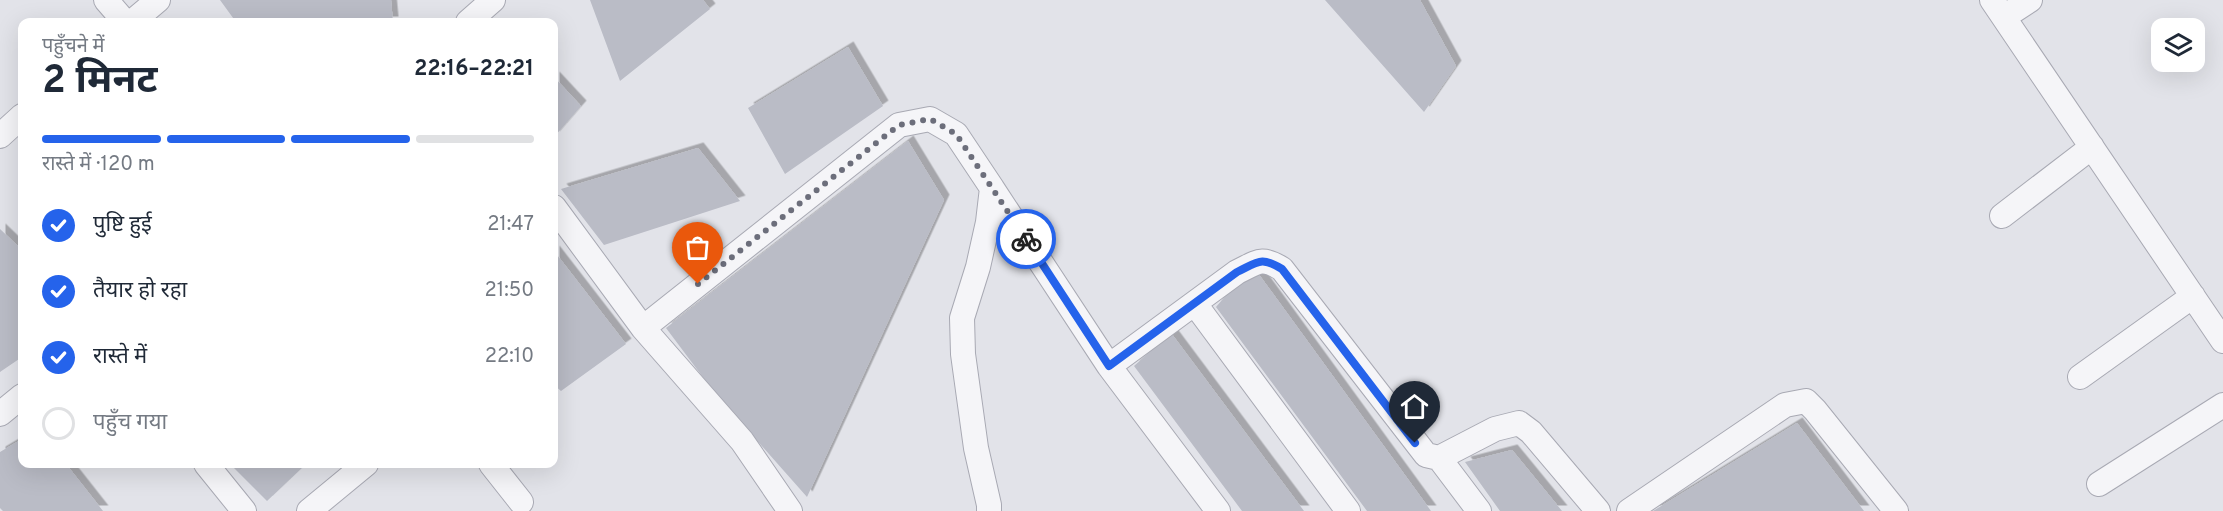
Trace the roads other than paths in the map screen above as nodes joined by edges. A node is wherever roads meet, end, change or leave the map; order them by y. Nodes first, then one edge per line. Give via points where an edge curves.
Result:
1 (106, 0) edge
2 (158, 0) edge
3 (493, 0) edge
4 (2030, 0) edge
5 (1998, 8) edge
6 (121, 18) edge
7 (137, 18) edge
8 (473, 18) edge
9 (18, 120) edge
10 (0, 136) edge
11 (2092, 147) junction
12 (992, 188) junction
13 (558, 212) edge
14 (2002, 216) dead end
15 (2193, 296) junction
16 (1195, 304) junction
17 (643, 328) junction
18 (2223, 340) edge
19 (1109, 366) junction
20 (2080, 377) dead end
21 (18, 399) edge
22 (2223, 405) edge
23 (0, 414) edge
24 (1439, 458) junction
25 (209, 468) edge
26 (361, 468) edge
27 (494, 468) edge
28 (2099, 484) dead end
29 (521, 502) dead end
30 (244, 511) edge
31 (309, 511) edge
32 (790, 511) edge
33 (989, 511) edge
34 (1218, 511) edge
35 (1348, 511) edge
36 (1479, 511) edge
37 (1598, 511) edge
38 (1629, 511) edge
39 (1896, 511) edge

1 - 6 street
2 - 7 street
3 - 8 street
4 - 5 street
5 - 11 street
9 - 10 street
11 - 14 street
11 - 15 street
12 - 17 street via 956,134 930,119 899,125
12 - 19 street
12 - 33 street via 978,267 962,318 976,448
13 - 17 street
15 - 18 street
15 - 20 street
16 - 19 street
16 - 24 street via 1258,261 1269,261 1282,269 1415,443 1426,455
16 - 35 street
17 - 32 street via 742,441
19 - 34 street
21 - 23 street
22 - 28 street
24 - 36 street
24 - 37 street via 1495,429 1518,423 1531,432
25 - 30 street
26 - 31 street
27 - 29 street
38 - 39 street via 1785,405 1806,401

